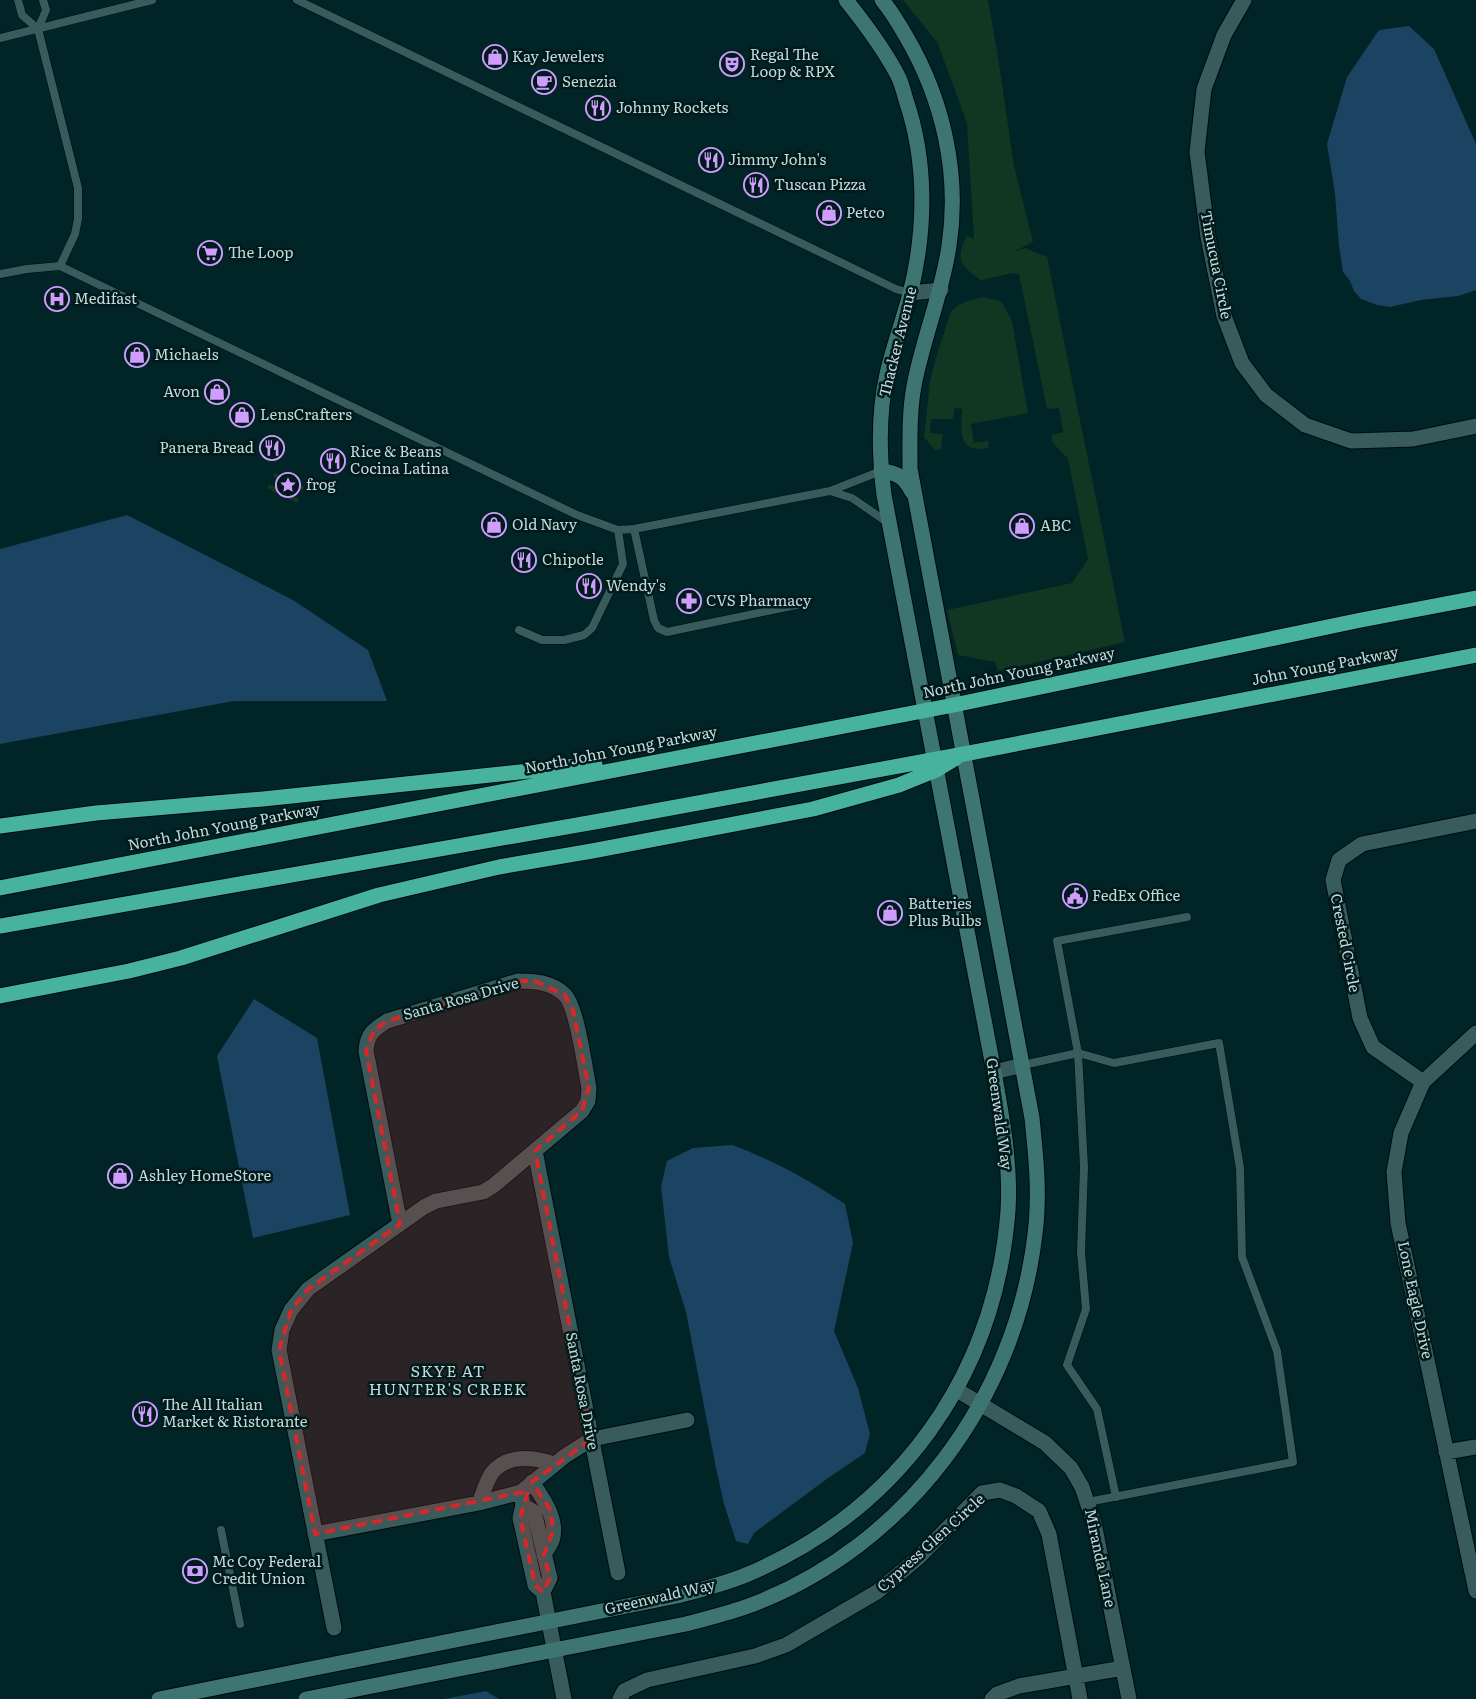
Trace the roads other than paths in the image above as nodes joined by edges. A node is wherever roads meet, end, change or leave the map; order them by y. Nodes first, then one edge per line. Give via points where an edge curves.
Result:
1 (18, 0) edge
2 (44, 0) edge
3 (152, 0) edge
4 (297, 0) edge
5 (846, 0) edge
6 (882, 0) edge
7 (1244, 0) edge
8 (38, 29) junction
9 (0, 38) edge
10 (60, 266) junction
11 (0, 274) edge
12 (940, 290) junction
13 (910, 293) junction
14 (1476, 426) edge
15 (881, 471) junction
16 (830, 491) junction
17 (915, 498) junction
18 (890, 523) junction
19 (634, 529) junction
20 (618, 530) junction
21 (1476, 598) edge
22 (806, 603) dead end
23 (519, 630) dead end
24 (1476, 655) edge
25 (954, 705) junction
26 (925, 710) junction
27 (750, 743) junction
28 (964, 754) junction
29 (935, 764) junction
30 (1476, 820) edge
31 (0, 826) edge
32 (0, 888) edge
33 (1187, 917) dead end
34 (0, 926) edge
35 (0, 996) edge
36 (1476, 1033) edge
37 (1078, 1053) junction
38 (1023, 1065) junction
39 (994, 1072) junction
40 (1423, 1082) junction
41 (535, 1151) junction
42 (400, 1224) junction
43 (957, 1390) junction
44 (980, 1405) junction
45 (687, 1420) dead end
46 (592, 1438) junction
47 (1476, 1447) edge
48 (1446, 1452) junction
49 (554, 1464) junction
50 (526, 1493) junction
51 (1116, 1497) junction
52 (1088, 1502) junction
53 (479, 1503) junction
54 (221, 1530) dead end
55 (315, 1534) junction
56 (544, 1555) junction
57 (618, 1573) dead end
58 (1476, 1591) edge
59 (543, 1592) junction
60 (549, 1621) junction
61 (240, 1624) dead end
62 (334, 1628) dead end
63 (554, 1651) junction
64 (1123, 1668) junction
65 (1076, 1676) junction
66 (159, 1699) edge
67 (306, 1699) edge
68 (564, 1699) edge
69 (620, 1699) edge
70 (992, 1699) edge
71 (1080, 1699) edge
72 (1129, 1699) edge

1 - 8 lane via 22,15
2 - 8 lane via 46,10
3 - 8 lane
4 - 13 lane via 855,270
5 - 13 street, Thacker Avenue via 873,33 899,79 912,118 922,194 921,233
6 - 12 street, Thacker Avenue via 922,63 936,100 948,149 953,198 949,245
7 - 14 street, Timucua Circle via 1224,35 1204,89 1197,152 1208,237 1224,316 1242,363 1266,395 1305,425 1350,441 1413,438
8 - 9 lane
8 - 10 lane via 78,188 75,234
10 - 11 lane via 26,268
10 - 20 lane via 577,515
12 - 13 street
12 - 17 street, Thacker Avenue via 914,384 910,469
13 - 15 street, Thacker Avenue via 887,375 880,438
15 - 16 lane
15 - 17 street via 900,475
15 - 18 street, Thacker Avenue
16 - 18 lane via 852,498
16 - 19 lane
17 - 25 street, Thacker Avenue
18 - 26 street, Thacker Avenue
19 - 20 lane
19 - 22 lane via 654,620 658,628 667,632
20 - 23 lane via 623,564 592,628 584,636 564,640 542,640
21 - 25 highway, North John Young Parkway
24 - 28 highway, John Young Parkway
25 - 26 highway, North John Young Parkway
25 - 28 street, Thacker Avenue
26 - 27 highway, North John Young Parkway
26 - 29 street, Thacker Avenue
27 - 31 highway via 554,770 96,813
27 - 32 highway, North John Young Parkway
28 - 29 highway
28 - 38 street, Greenwald Way
29 - 34 highway
29 - 35 highway via 899,785 813,809 499,867 379,895 181,958
29 - 39 street, Greenwald Way
30 - 40 street, Crested Circle via 1362,844 1339,860 1333,880 1360,1018 1373,1047
33 - 37 lane via 1057,941
36 - 40 street, Lone Eagle Drive
37 - 38 lane
37 - 51 lane via 1084,1167 1081,1252 1086,1309 1067,1365 1097,1409
37 - 51 lane via 1114,1063 1219,1043 1240,1168 1242,1258 1276,1351 1292,1462
38 - 39 street
38 - 44 street, Greenwald Way via 1037,1158 1035,1234 1030,1270 1009,1342
39 - 43 street, Greenwald Way via 1008,1179 1004,1248 986,1321
40 - 48 street, Lone Eagle Drive via 1401,1133 1394,1172 1398,1223
41 - 42 street, Santa Rosa Drive via 483,1192 436,1201
41 - 42 street, Santa Rosa Drive via 582,1111 588,1101 589,1088 573,1010 565,995 535,980 518,981 387,1021 374,1030 367,1040 366,1051
41 - 46 street, Santa Rosa Drive
42 - 55 street, Santa Rosa Drive via 308,1289 291,1310 282,1330 279,1350
43 - 44 street, Miranda Lane
43 - 60 street, Greenwald Way via 934,1425 888,1480 839,1524 806,1544 745,1576 713,1587
44 - 52 street, Miranda Lane via 1045,1443 1071,1468
44 - 63 street, Greenwald Way via 958,1442 918,1491 881,1527 821,1570 786,1590 721,1615
45 - 46 street
46 - 49 street
46 - 57 street, Santa Rosa Drive
47 - 48 street
48 - 58 street, Lone Eagle Drive
49 - 50 street
49 - 53 street via 520,1458 505,1462 491,1474
50 - 53 street
50 - 56 street
50 - 56 street via 550,1511 552,1541
50 - 59 street via 520,1518 534,1585
51 - 52 lane
52 - 64 street, Miranda Lane
53 - 55 street
54 - 61 lane
55 - 62 street, Santa Rosa Drive
56 - 59 street via 550,1578
59 - 60 street
60 - 63 street
60 - 66 street, Greenwald Way
63 - 67 street, Greenwald Way
63 - 68 street
64 - 65 street
64 - 72 street, Miranda Lane
65 - 69 street, Cypress Glen Circle via 1049,1534 1039,1511 1000,1490 982,1493 918,1558 877,1592 786,1645 754,1656 647,1680 624,1691
65 - 70 street via 1019,1686
65 - 71 street, Cypress Glen Circle

